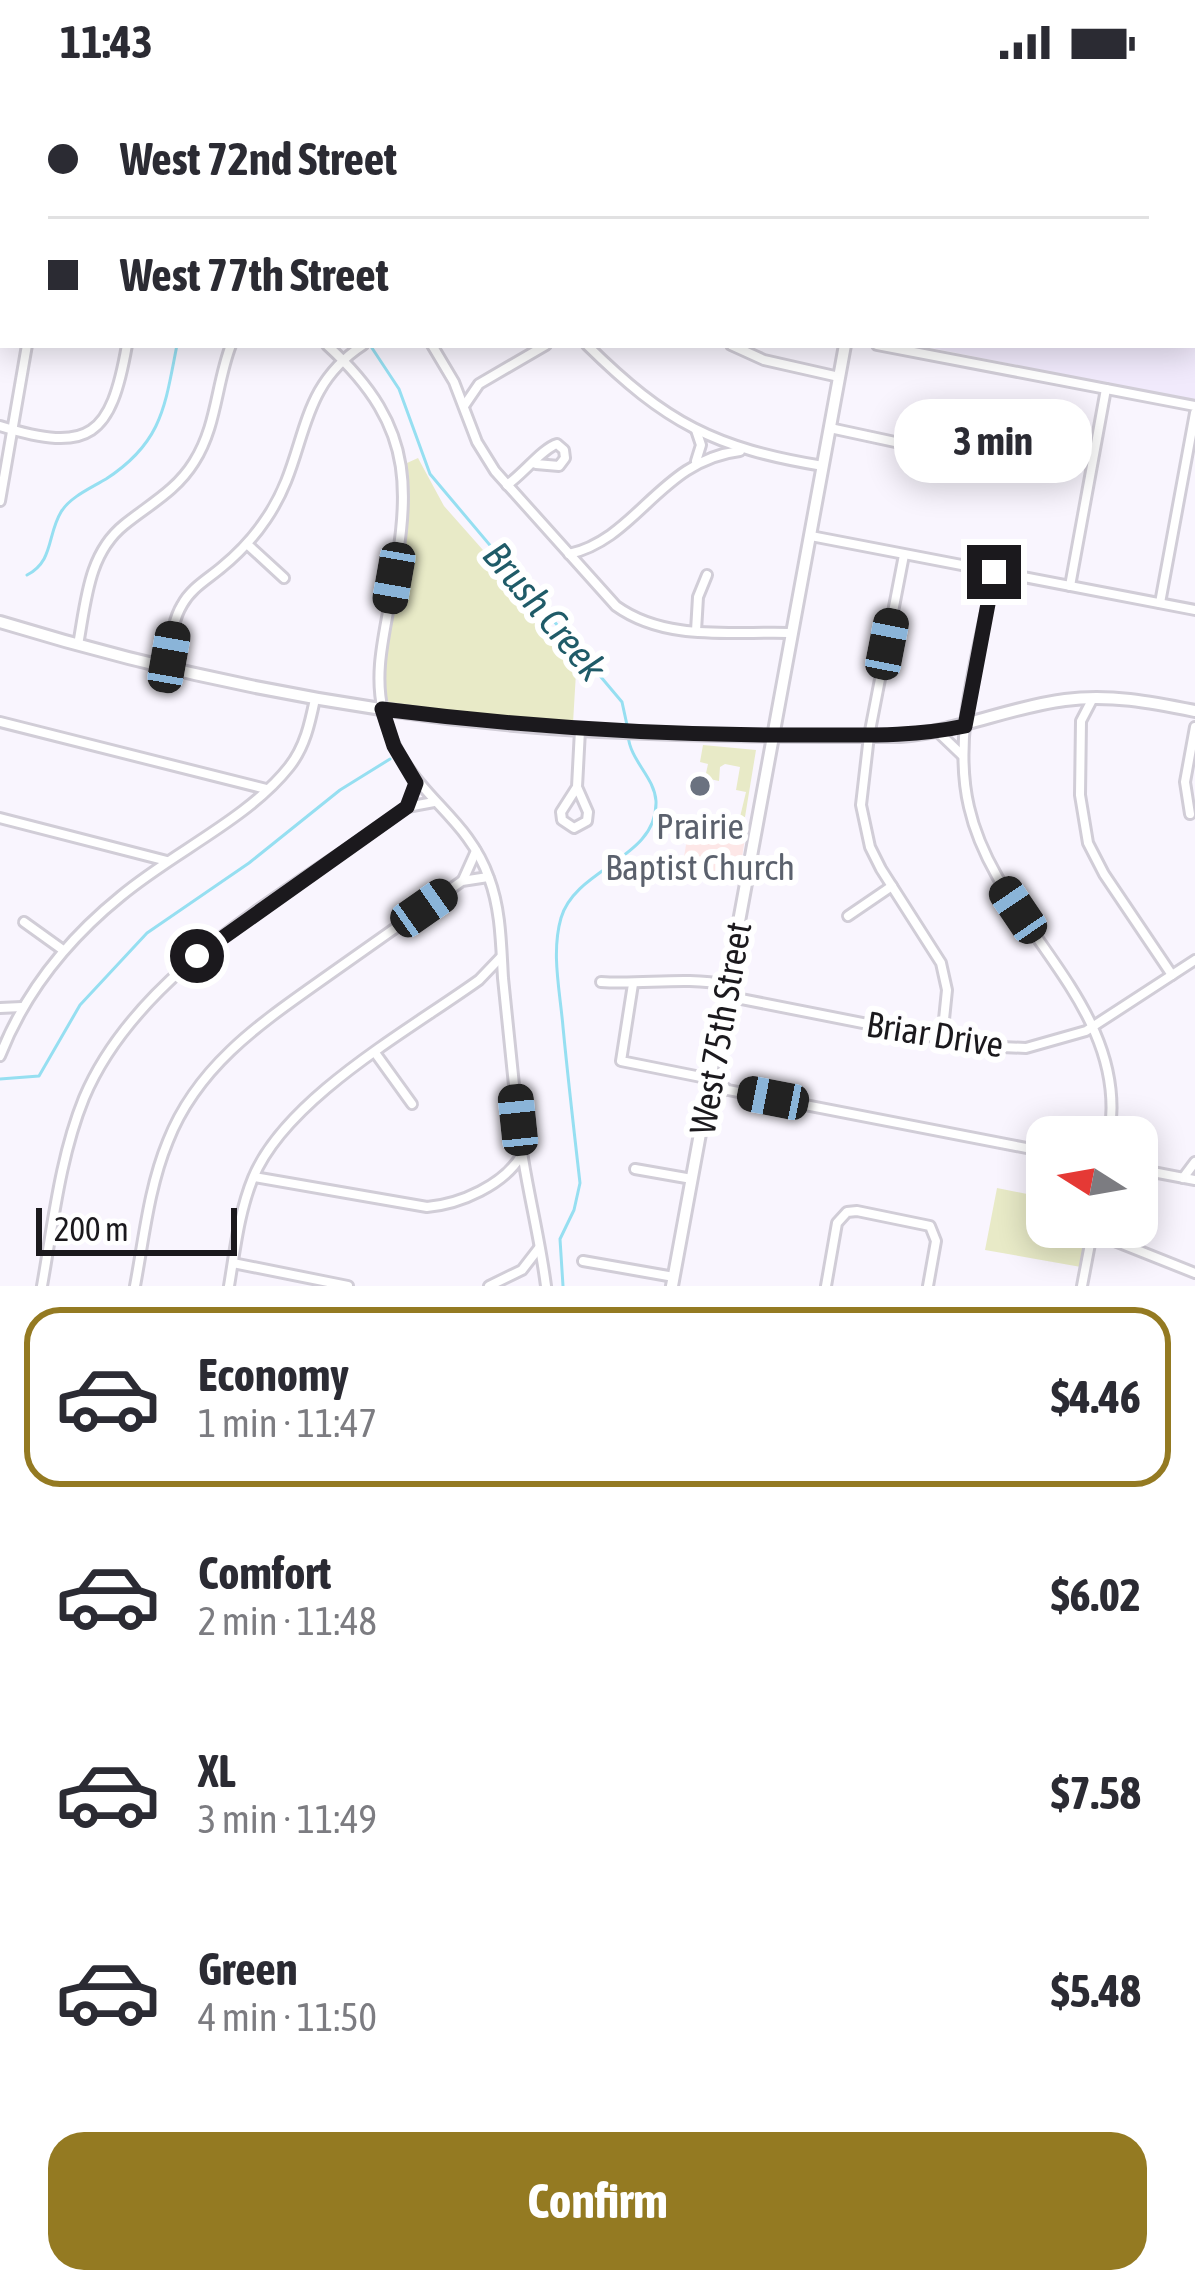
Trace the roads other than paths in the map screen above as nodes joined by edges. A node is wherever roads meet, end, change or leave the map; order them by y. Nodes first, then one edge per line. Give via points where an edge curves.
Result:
1 (27, 348) edge
2 (126, 348) edge
3 (229, 348) edge
4 (330, 348) edge
5 (359, 348) edge
6 (434, 348) edge
7 (541, 348) edge
8 (590, 348) edge
9 (738, 348) edge
10 (844, 348) edge
11 (893, 348) edge
12 (343, 360) junction
13 (839, 377) junction
14 (454, 382) junction
15 (479, 384) junction
16 (1106, 389) junction
17 (464, 406) junction
18 (1195, 409) edge
19 (0, 426) edge
20 (830, 428) junction
21 (13, 430) junction
22 (696, 430) junction
23 (923, 448) dead end
24 (741, 450) junction
25 (695, 462) junction
26 (536, 464) dead end
27 (823, 466) junction
28 (507, 485) junction
29 (0, 501) edge
30 (811, 536) junction
31 (247, 544) junction
32 (593, 548) junction
33 (568, 554) junction
34 (904, 555) junction
35 (994, 572) junction
36 (585, 573) junction
37 (707, 575) dead end
38 (284, 578) dead end
39 (1070, 586) junction
40 (1160, 603) junction
41 (1195, 610) edge
42 (0, 622) edge
43 (695, 632) junction
44 (792, 633) junction
45 (78, 645) junction
46 (167, 668) junction
47 (972, 689) junction
48 (1094, 697) junction
49 (315, 699) junction
50 (1067, 699) junction
51 (382, 709) junction
52 (1195, 710) edge
53 (986, 720) junction
54 (1081, 721) junction
55 (0, 722) edge
56 (965, 726) junction
57 (1195, 728) edge
58 (580, 730) junction
59 (938, 732) junction
60 (773, 736) junction
61 (869, 736) junction
62 (962, 755) junction
63 (416, 783) junction
64 (578, 787) junction
65 (267, 789) junction
66 (434, 802) junction
67 (407, 807) junction
68 (1190, 814) dead end
69 (0, 818) edge
70 (476, 851) junction
71 (168, 861) junction
72 (489, 878) junction
73 (462, 881) junction
74 (892, 886) junction
75 (848, 916) dead end
76 (24, 922) dead end
77 (63, 950) junction
78 (502, 956) junction
79 (1195, 960) edge
80 (1172, 975) junction
81 (478, 980) junction
82 (601, 982) dead end
83 (633, 984) junction
84 (504, 985) junction
85 (727, 990) junction
86 (22, 1007) junction
87 (0, 1008) edge
88 (1094, 1026) junction
89 (12, 1028) junction
90 (942, 1039) junction
91 (376, 1054) junction
92 (0, 1056) edge
93 (711, 1079) junction
94 (728, 1090) junction
95 (708, 1096) junction
96 (412, 1104) dead end
97 (1112, 1116) edge
98 (1026, 1148) edge
99 (522, 1154) junction
100 (262, 1160) junction
101 (1195, 1162) edge
102 (635, 1169) dead end
103 (1158, 1173) edge
104 (254, 1177) junction
105 (1183, 1178) junction
106 (275, 1179) junction
107 (501, 1179) junction
108 (692, 1179) junction
109 (1195, 1180) edge
110 (526, 1183) junction
111 (540, 1247) junction
112 (1089, 1248) edge
113 (1133, 1248) edge
114 (583, 1262) dead end
115 (233, 1263) junction
116 (522, 1270) junction
117 (1193, 1276) edge
118 (545, 1281) edge
119 (673, 1282) edge
120 (42, 1286) edge
121 (135, 1286) edge
122 (229, 1286) edge
123 (348, 1286) edge
124 (489, 1286) edge
125 (826, 1286) edge
126 (928, 1286) edge
127 (1082, 1286) edge

1 - 21 street
2 - 21 street via 115,401 93,429 60,440
3 - 45 street via 194,463 95,562
4 - 12 street
5 - 12 street
6 - 14 street
7 - 15 street
8 - 22 street
9 - 13 street
10 - 13 main road, West 75th Street
11 - 16 street
12 - 31 street via 315,394 287,481
12 - 51 street via 385,414 405,486 380,659
13 - 20 main road, West 75th Street
14 - 15 street
14 - 17 street
15 - 17 street
16 - 18 street
16 - 39 street
17 - 28 street
18 - 40 street
19 - 21 street
20 - 23 street
20 - 27 main road, West 75th Street
21 - 29 street
22 - 24 street
22 - 25 street
24 - 25 street
24 - 27 street
25 - 32 street
26 - 28 street
27 - 30 main road, West 75th Street
28 - 33 street
30 - 34 street
30 - 44 main road, West 75th Street
31 - 38 street
31 - 46 street via 181,605
32 - 33 street
32 - 36 street
33 - 36 street
34 - 35 street
34 - 61 street
35 - 39 street
35 - 47 street
36 - 43 street via 632,616
37 - 43 street
39 - 40 street
40 - 41 street
42 - 45 main road
43 - 44 street
44 - 60 main road, West 75th Street
45 - 46 main road
46 - 49 main road
47 - 53 street
47 - 56 street
48 - 50 main road
48 - 52 main road
48 - 54 street
49 - 51 main road
49 - 65 street via 301,748
50 - 53 main road
50 - 54 street
51 - 58 main road
51 - 63 street
53 - 56 main road
54 - 80 street via 1088,843
55 - 65 street
56 - 59 main road
56 - 62 street
57 - 68 street via 1185,782
58 - 60 main road
58 - 64 street
59 - 61 main road
59 - 62 street
60 - 61 main road
60 - 85 main road, West 75th Street
61 - 74 street via 863,824
62 - 88 street via 969,811 988,862
63 - 66 street
63 - 67 street
64 - 64 street via 588,812 574,828 561,812
65 - 71 street
66 - 67 street
66 - 70 street
67 - 120 street via 197,956 118,1035 76,1120
69 - 71 street
70 - 72 street
70 - 73 street
71 - 77 street
72 - 73 street
72 - 78 street
73 - 121 street via 269,1017 207,1074 158,1168
74 - 75 street
74 - 90 street via 941,963
76 - 77 street
77 - 86 street
78 - 81 street
78 - 84 street
79 - 80 street, Briar Drive
80 - 88 street, Briar Drive
81 - 84 street
81 - 91 street
82 - 83 street, Briar Drive
83 - 85 street, Briar Drive via 687,978
83 - 93 street via 621,1061
84 - 99 street
85 - 90 street, Briar Drive
85 - 93 main road, West 75th Street
86 - 87 street
86 - 89 street
87 - 89 street
88 - 90 street, Briar Drive via 1026,1048
88 - 97 street via 1110,1073
89 - 92 street
91 - 96 street
91 - 100 street via 308,1103
93 - 94 street
93 - 95 main road, West 75th Street
94 - 95 street
94 - 98 street
95 - 108 main road, West 75th Street
99 - 107 street
99 - 110 street
100 - 104 street
100 - 106 street
101 - 105 street
102 - 108 street
103 - 105 street
104 - 106 street
104 - 115 street
105 - 109 street
106 - 107 street via 418,1207 456,1201
107 - 110 street
108 - 119 main road, West 75th Street
110 - 111 street
111 - 116 street
111 - 118 street
112 - 127 street
113 - 117 street
114 - 119 street
115 - 122 street
115 - 123 street
116 - 118 street
116 - 124 street
125 - 126 street via 841,1216 856,1211 934,1232

